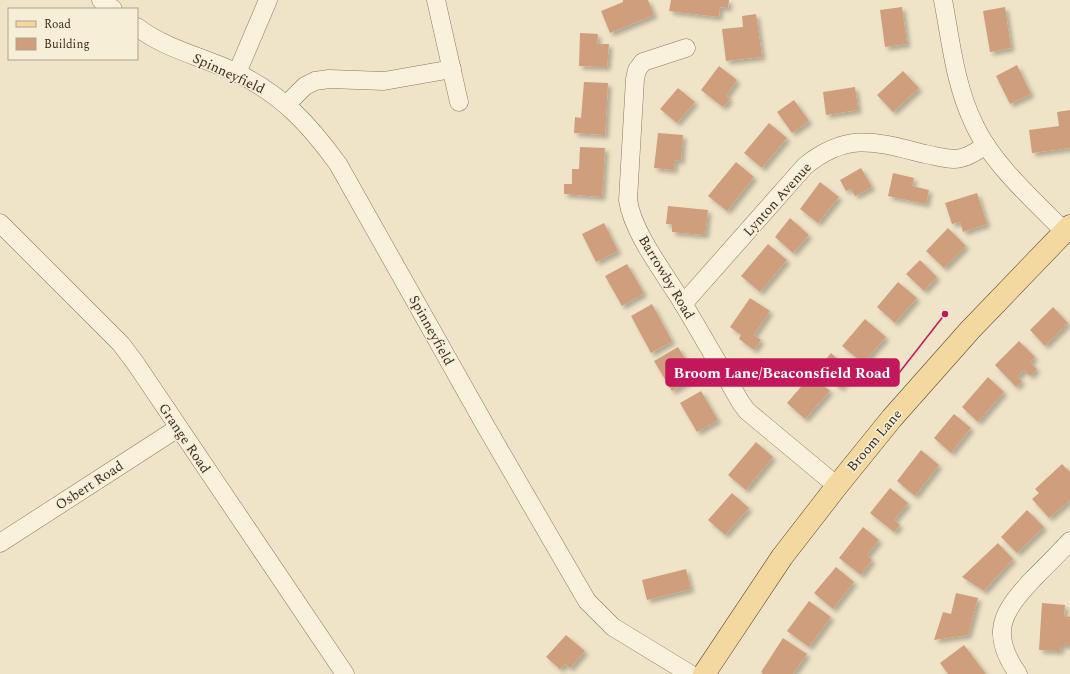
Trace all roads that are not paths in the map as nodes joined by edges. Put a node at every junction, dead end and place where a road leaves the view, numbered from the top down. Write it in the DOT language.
graph roads {
  1 [pos="101,0"];
  2 [pos="268,0"];
  3 [pos="436,0"];
  4 [pos="944,0"];
  5 [pos="112,8"];
  6 [pos="138,28"];
  7 [pos="686,48"];
  8 [pos="452,69"];
  9 [pos="237,73"];
  10 [pos="459,102"];
  11 [pos="287,104"];
  12 [pos="986,145"];
  13 [pos="0,223"];
  14 [pos="1067,228"];
  15 [pos="683,304"];
  16 [pos="178,428"];
  17 [pos="837,486"];
  18 [pos="1070,541"];
  19 [pos="0,543"];
  20 [pos="345,674"];
  21 [pos="690,674"];
  22 [pos="704,674"];
  23 [pos="1018,674"];
  1 -- 5 [label="street"];
  2 -- 9 [label="street"];
  3 -- 8 [label="street"];
  4 -- 12 [label="street"];
  6 -- 9 [label="street, Spinneyfield"];
  7 -- 15 [label="street, Barrowby Road"];
  8 -- 10 [label="street"];
  8 -- 11 [label="street"];
  9 -- 11 [label="street, Spinneyfield"];
  11 -- 21 [label="street, Spinneyfield"];
  12 -- 14 [label="street"];
  12 -- 15 [label="street, Lynton Avenue"];
  13 -- 16 [label="street, Grange Road"];
  14 -- 17 [label="main road, Broom Lane"];
  15 -- 17 [label="street, Barrowby Road"];
  16 -- 19 [label="street, Osbert Road"];
  16 -- 20 [label="street, Grange Road"];
  17 -- 22 [label="main road, Broom Lane"];
  18 -- 23 [label="street"];
}
